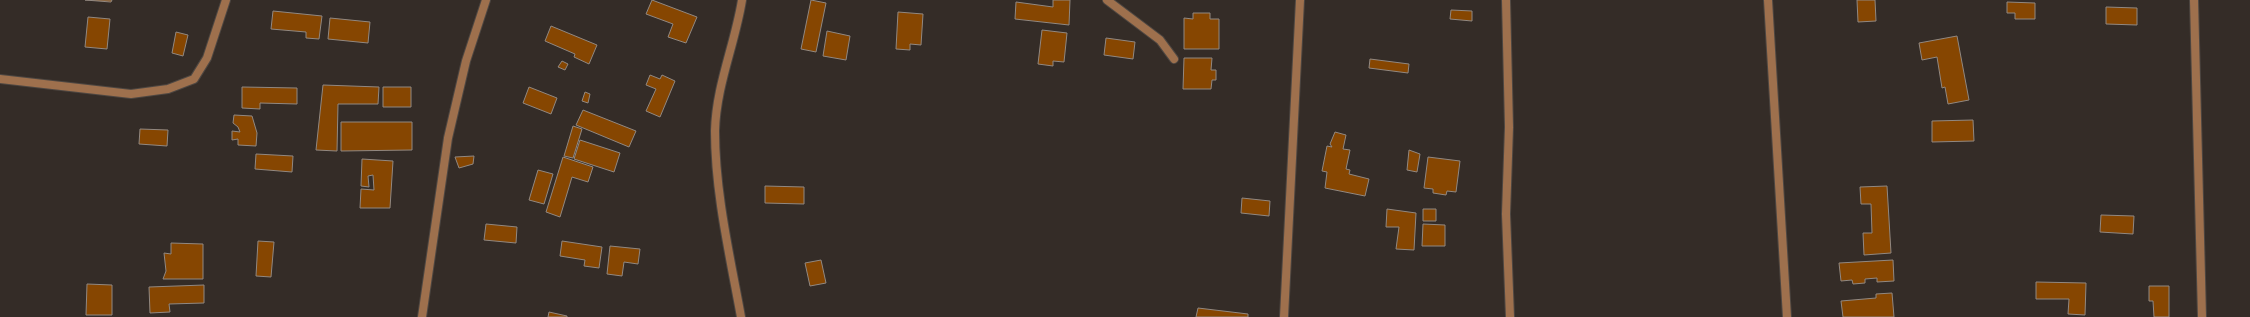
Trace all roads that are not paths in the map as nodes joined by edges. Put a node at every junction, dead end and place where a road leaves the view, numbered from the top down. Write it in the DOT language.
graph roads {
  1 [pos="226,0"];
  2 [pos="486,0"];
  3 [pos="742,0"];
  4 [pos="1107,0"];
  5 [pos="1300,0"];
  6 [pos="1506,0"];
  7 [pos="1768,0"];
  8 [pos="2194,0"];
  9 [pos="1174,59"];
  10 [pos="0,78"];
  11 [pos="422,317"];
  12 [pos="741,317"];
  13 [pos="1284,317"];
  14 [pos="1510,317"];
  15 [pos="1787,317"];
  16 [pos="2202,317"];
  1 -- 10 [label="street"];
  2 -- 11 [label="street"];
  3 -- 12 [label="street"];
  4 -- 9 [label="street"];
  5 -- 13 [label="street"];
  6 -- 14 [label="street"];
  7 -- 15 [label="street"];
  8 -- 16 [label="street"];
}
